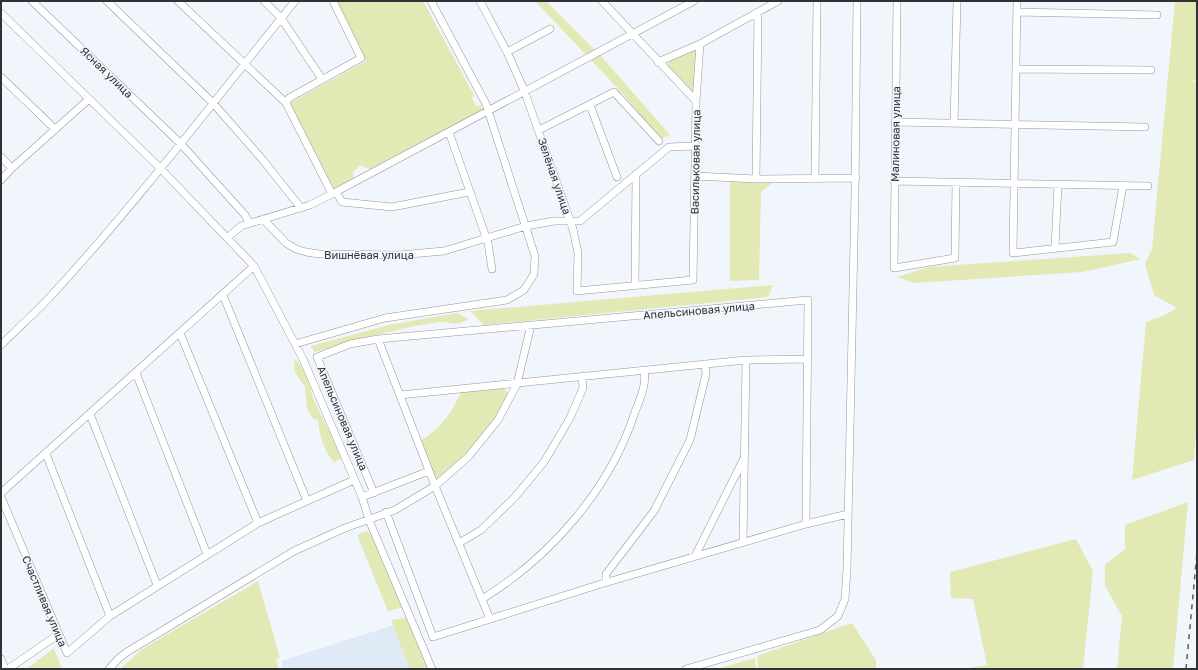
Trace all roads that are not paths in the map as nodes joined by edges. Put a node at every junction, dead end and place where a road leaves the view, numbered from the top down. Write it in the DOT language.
graph roads {
  1 [pos="32,1"];
  2 [pos="107,1"];
  3 [pos="178,1"];
  4 [pos="264,1"];
  5 [pos="295,1"];
  6 [pos="333,1"];
  7 [pos="431,1"];
  8 [pos="480,1"];
  9 [pos="602,1"];
  10 [pos="694,1"];
  11 [pos="778,1"];
  12 [pos="817,1"];
  13 [pos="857,1"];
  14 [pos="897,1"];
  15 [pos="957,1"];
  16 [pos="1017,1"];
  17 [pos="758,12"];
  18 [pos="1017,12"];
  19 [pos="1,14"];
  20 [pos="1157,15"];
  21 [pos="281,18"];
  22 [pos="550,29"];
  23 [pos="633,34"];
  24 [pos="700,44"];
  25 [pos="508,52"];
  26 [pos="658,62"];
  27 [pos="244,64"];
  28 [pos="1016,69"];
  29 [pos="1151,70"];
  30 [pos="1,77"];
  31 [pos="322,79"];
  32 [pos="524,90"];
  33 [pos="89,99"];
  34 [pos="696,101"];
  35 [pos="213,103"];
  36 [pos="286,103"];
  37 [pos="590,105"];
  38 [pos="488,111"];
  39 [pos="895,122"];
  40 [pos="954,123"];
  41 [pos="1014,123"];
  42 [pos="1145,127"];
  43 [pos="55,129"];
  44 [pos="540,130"];
  45 [pos="449,132"];
  46 [pos="659,141"];
  47 [pos="181,144"];
  48 [pos="695,146"];
  49 [pos="1,157"];
  50 [pos="12,168"];
  51 [pos="160,168"];
  52 [pos="636,174"];
  53 [pos="695,176"];
  54 [pos="617,178"];
  55 [pos="856,178"];
  56 [pos="756,179"];
  57 [pos="815,179"];
  58 [pos="1,180"];
  59 [pos="894,181"];
  60 [pos="956,182"];
  61 [pos="1014,183"];
  62 [pos="1058,184"];
  63 [pos="1123,186"];
  64 [pos="1148,186"];
  65 [pos="469,192"];
  66 [pos="334,193"];
  67 [pos="301,208"];
  68 [pos="263,219"];
  69 [pos="570,222"];
  70 [pos="249,223"];
  71 [pos="526,226"];
  72 [pos="227,238"];
  73 [pos="486,238"];
  74 [pos="1055,247"];
  75 [pos="254,266"];
  76 [pos="492,269"];
  77 [pos="635,286"];
  78 [pos="224,295"];
  79 [pos="531,325"];
  80 [pos="180,333"];
  81 [pos="378,339"];
  82 [pos="295,344"];
  83 [pos="1,345"];
  84 [pos="807,359"];
  85 [pos="746,360"];
  86 [pos="705,364"];
  87 [pos="644,371"];
  88 [pos="136,373"];
  89 [pos="582,377"];
  90 [pos="516,384"];
  91 [pos="400,395"];
  92 [pos="90,414"];
  93 [pos="46,454"];
  94 [pos="744,458"];
  95 [pos="429,471"];
  96 [pos="354,480"];
  97 [pos="435,486"];
  98 [pos="1,492"];
  99 [pos="374,493"];
  100 [pos="1,497"];
  101 [pos="362,497"];
  102 [pos="307,501"];
  103 [pos="386,512"];
  104 [pos="848,514"];
  105 [pos="369,520"];
  106 [pos="258,523"];
  107 [pos="806,524"];
  108 [pos="743,542"];
  109 [pos="459,543"];
  110 [pos="206,554"];
  111 [pos="695,556"];
  112 [pos="606,582"];
  113 [pos="157,585"];
  114 [pos="482,599"];
  115 [pos="110,616"];
  116 [pos="490,619"];
  117 [pos="59,634"];
  118 [pos="1,659"];
  119 [pos="7,669"];
  120 [pos="109,669"];
  121 [pos="432,669"];
  122 [pos="686,669"];
  1 -- 47 [label="street, Ясная улица"];
  2 -- 35 [label="street"];
  3 -- 27 [label="street"];
  4 -- 21 [label="street"];
  5 -- 21 [label="street"];
  6 -- 31 [label="street"];
  7 -- 38 [label="street"];
  8 -- 25 [label="street, Зелёная улица"];
  9 -- 23 [label="street"];
  10 -- 23 [label="street"];
  11 -- 17 [label="street"];
  12 -- 57 [label="street"];
  13 -- 55 [label="street"];
  14 -- 39 [label="street, Малиновая улица"];
  15 -- 40 [label="street"];
  16 -- 18 [label="street"];
  17 -- 24 [label="street"];
  17 -- 56 [label="street"];
  18 -- 20 [label="street"];
  18 -- 28 [label="street"];
  19 -- 33 [label="street"];
  21 -- 27 [label="street"];
  21 -- 31 [label="street"];
  22 -- 25 [label="street"];
  23 -- 26 [label="street"];
  23 -- 32 [label="street"];
  24 -- 26 [label="street"];
  24 -- 34 [label="street, Васильковая улица"];
  25 -- 32 [label="street, Зелёная улица"];
  26 -- 34 [label="street"];
  27 -- 35 [label="street"];
  27 -- 36 [label="street"];
  28 -- 29 [label="street"];
  28 -- 41 [label="street"];
  30 -- 43 [label="street"];
  31 -- 36 [label="street"];
  32 -- 38 [label="street"];
  32 -- 44 [label="street, Зелёная улица"];
  33 -- 43 [label="street"];
  33 -- 51 [label="street"];
  34 -- 48 [label="street, Васильковая улица"];
  35 -- 47 [label="street"];
  35 -- 67 [label="street"];
  36 -- 66 [label="street"];
  37 -- 44 [label="street, Зелёная улица"];
  37 -- 46 [label="street, Зелёная улица"];
  37 -- 54 [label="street"];
  38 -- 45 [label="street"];
  38 -- 71 [label="street"];
  39 -- 40 [label="street"];
  39 -- 59 [label="street, Малиновая улица"];
  40 -- 41 [label="street"];
  41 -- 42 [label="street"];
  41 -- 61 [label="street"];
  43 -- 50 [label="street"];
  44 -- 69 [label="street, Зелёная улица"];
  45 -- 65 [label="street"];
  45 -- 66 [label="street"];
  47 -- 51 [label="street"];
  47 -- 70 [label="street"];
  48 -- 52 [label="street"];
  48 -- 53 [label="street, Васильковая улица"];
  49 -- 50 [label="street"];
  50 -- 58 [label="street"];
  51 -- 72 [label="street"];
  51 -- 83 [label="street"];
  52 -- 69 [label="street"];
  52 -- 77 [label="street"];
  53 -- 56 [label="street"];
  53 -- 77 [label="street, Васильковая улица"];
  55 -- 57 [label="street"];
  55 -- 104 [label="street"];
  56 -- 57 [label="street"];
  59 -- 60 [label="street"];
  59 -- 60 [label="street, Малиновая улица"];
  60 -- 61 [label="street"];
  61 -- 62 [label="street"];
  61 -- 74 [label="street"];
  62 -- 63 [label="street"];
  62 -- 74 [label="street"];
  63 -- 64 [label="street"];
  63 -- 74 [label="street"];
  65 -- 66 [label="street"];
  65 -- 73 [label="street"];
  66 -- 67 [label="street"];
  67 -- 68 [label="street"];
  68 -- 70 [label="street"];
  68 -- 73 [label="street, Вишнёвая улица"];
  69 -- 71 [label="street, Вишнёвая улица"];
  69 -- 77 [label="street"];
  70 -- 72 [label="street"];
  71 -- 73 [label="street, Вишнёвая улица"];
  71 -- 82 [label="street"];
  72 -- 75 [label="street"];
  73 -- 76 [label="street"];
  75 -- 78 [label="street"];
  75 -- 82 [label="street"];
  78 -- 80 [label="street"];
  78 -- 102 [label="street"];
  79 -- 81 [label="street, Апельсиновая улица"];
  79 -- 84 [label="street, Апельсиновая улица"];
  79 -- 90 [label="street"];
  80 -- 88 [label="street"];
  80 -- 106 [label="street"];
  81 -- 91 [label="street"];
  81 -- 99 [label="street, Апельсиновая улица"];
  82 -- 96 [label="street"];
  84 -- 85 [label="street"];
  84 -- 107 [label="street, Апельсиновая улица"];
  85 -- 86 [label="street"];
  85 -- 94 [label="street"];
  86 -- 87 [label="street"];
  86 -- 112 [label="street"];
  87 -- 89 [label="street"];
  87 -- 114 [label="street"];
  88 -- 92 [label="street"];
  88 -- 110 [label="street"];
  89 -- 90 [label="street"];
  89 -- 109 [label="street"];
  90 -- 91 [label="street"];
  90 -- 97 [label="street"];
  91 -- 95 [label="street"];
  92 -- 93 [label="street"];
  92 -- 113 [label="street"];
  93 -- 98 [label="street"];
  93 -- 115 [label="street"];
  94 -- 108 [label="street"];
  94 -- 111 [label="street"];
  95 -- 97 [label="street"];
  95 -- 99 [label="street"];
  96 -- 101 [label="street"];
  96 -- 102 [label="street, Счастливая улица"];
  97 -- 103 [label="street"];
  97 -- 109 [label="street"];
  99 -- 101 [label="street"];
  100 -- 117 [label="street, Счастливая улица"];
  101 -- 105 [label="street"];
  102 -- 106 [label="street, Счастливая улица"];
  103 -- 105 [label="street"];
  103 -- 116 [label="street"];
  104 -- 107 [label="street"];
  104 -- 122 [label="street"];
  105 -- 120 [label="street"];
  105 -- 121 [label="street"];
  106 -- 110 [label="street, Счастливая улица"];
  107 -- 108 [label="street"];
  108 -- 111 [label="street"];
  109 -- 114 [label="street"];
  110 -- 113 [label="street, Счастливая улица"];
  111 -- 112 [label="street"];
  112 -- 116 [label="street"];
  113 -- 115 [label="street, Счастливая улица"];
  114 -- 116 [label="street"];
  115 -- 117 [label="street, Счастливая улица"];
  117 -- 119 [label="street"];
  118 -- 119 [label="street"];
}
